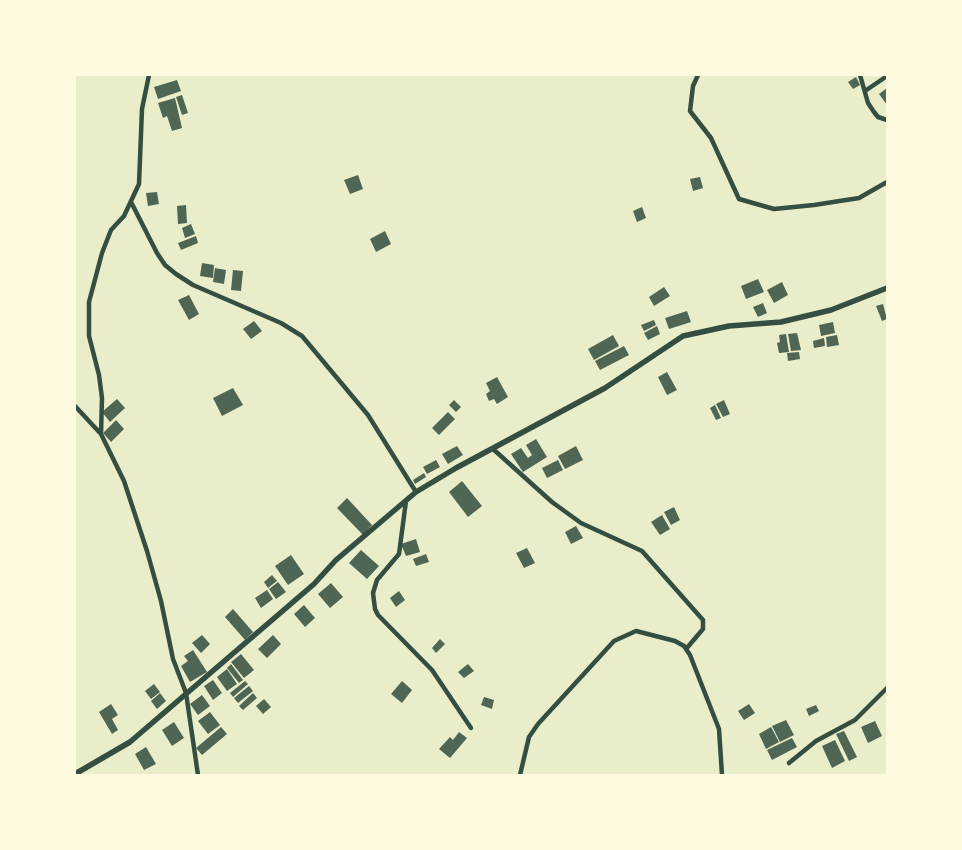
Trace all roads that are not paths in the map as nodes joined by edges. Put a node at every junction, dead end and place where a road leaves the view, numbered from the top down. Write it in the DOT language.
graph roads {
  1 [pos="149,75"];
  2 [pos="698,75"];
  3 [pos="860,75"];
  4 [pos="887,76"];
  5 [pos="865,91"];
  6 [pos="887,120"];
  7 [pos="887,182"];
  8 [pos="131,202"];
  9 [pos="887,288"];
  10 [pos="75,406"];
  11 [pos="101,434"];
  12 [pos="493,449"];
  13 [pos="416,492"];
  14 [pos="406,501"];
  15 [pos="686,649"];
  16 [pos="887,688"];
  17 [pos="186,694"];
  18 [pos="472,728"];
  19 [pos="789,762"];
  20 [pos="78,774"];
  21 [pos="198,775"];
  22 [pos="520,775"];
  23 [pos="722,775"];
  1 -- 8 [label="street"];
  2 -- 7 [label="street"];
  3 -- 5 [label="street"];
  4 -- 5 [label="street"];
  5 -- 6 [label="street"];
  8 -- 11 [label="street"];
  8 -- 13 [label="street"];
  9 -- 12 [label="street"];
  10 -- 11 [label="street"];
  11 -- 17 [label="street"];
  12 -- 13 [label="street"];
  12 -- 15 [label="street"];
  13 -- 14 [label="street"];
  14 -- 17 [label="street"];
  14 -- 18 [label="street"];
  15 -- 22 [label="street"];
  15 -- 23 [label="street"];
  16 -- 19 [label="street"];
  17 -- 20 [label="street"];
  17 -- 21 [label="street"];
}
